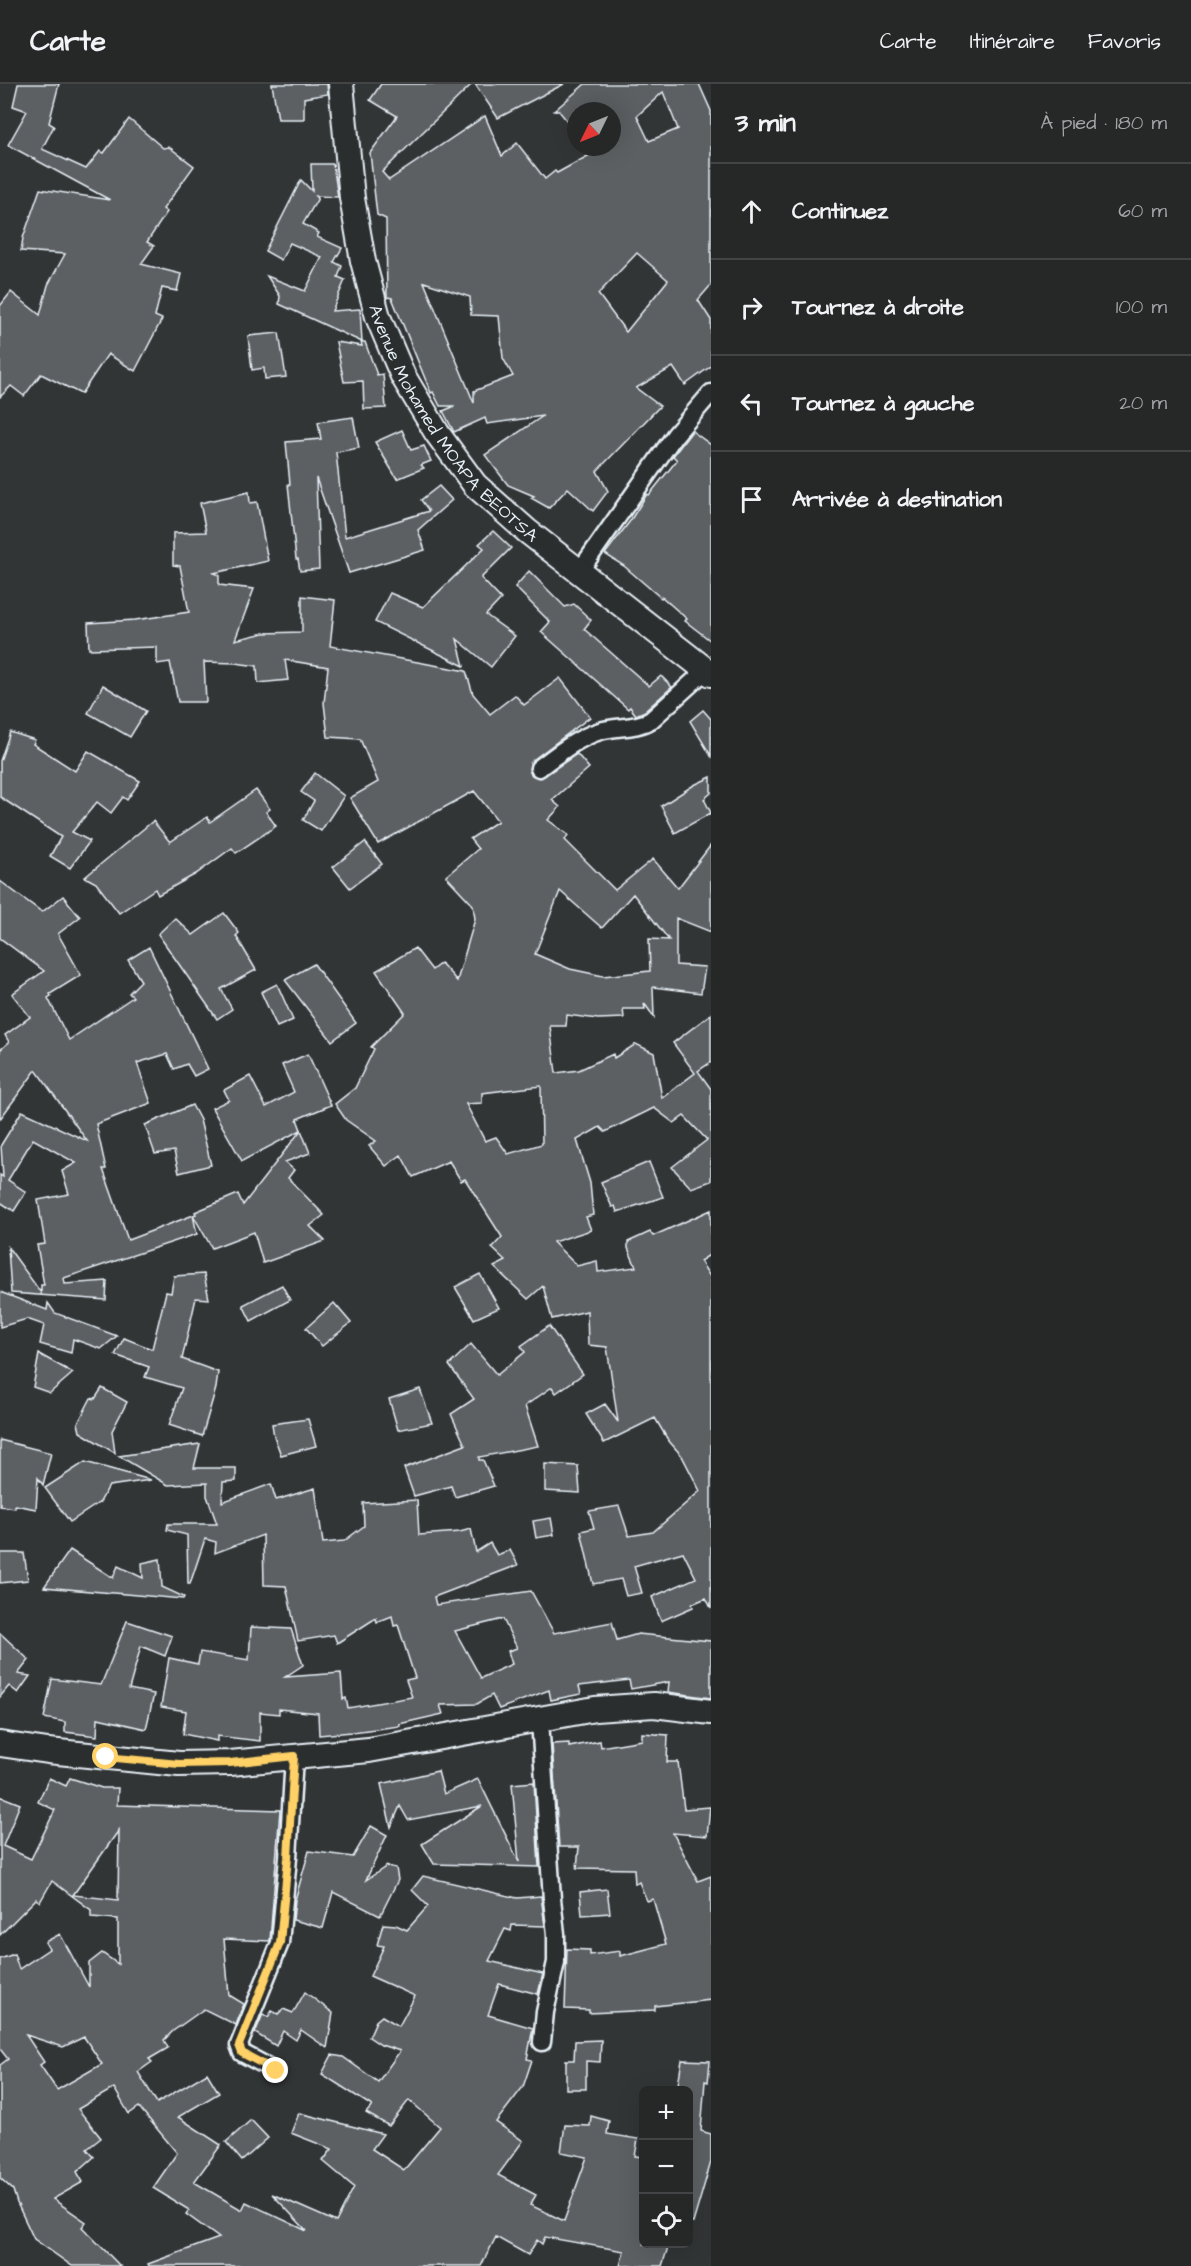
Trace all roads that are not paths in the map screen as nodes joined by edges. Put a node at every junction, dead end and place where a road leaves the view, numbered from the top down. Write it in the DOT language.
graph roads {
  1 [pos="341,84"];
  2 [pos="711,393"];
  3 [pos="579,572"];
  4 [pos="708,672"];
  5 [pos="539,768"];
  6 [pos="711,1713"];
  7 [pos="540,1720"];
  8 [pos="0,1744"];
  9 [pos="294,1756"];
  10 [pos="542,2042"];
  11 [pos="276,2071"];
  1 -- 3 [label="main road, Avenue Mohamed MOAPA BEOTSA"];
  2 -- 3 [label="street"];
  3 -- 4 [label="main road, Avenue Mohamed MOAPA BEOTSA"];
  4 -- 5 [label="street"];
  6 -- 7 [label="main road"];
  7 -- 9 [label="main road"];
  7 -- 10 [label="street"];
  8 -- 9 [label="main road"];
  9 -- 11 [label="street"];
}
